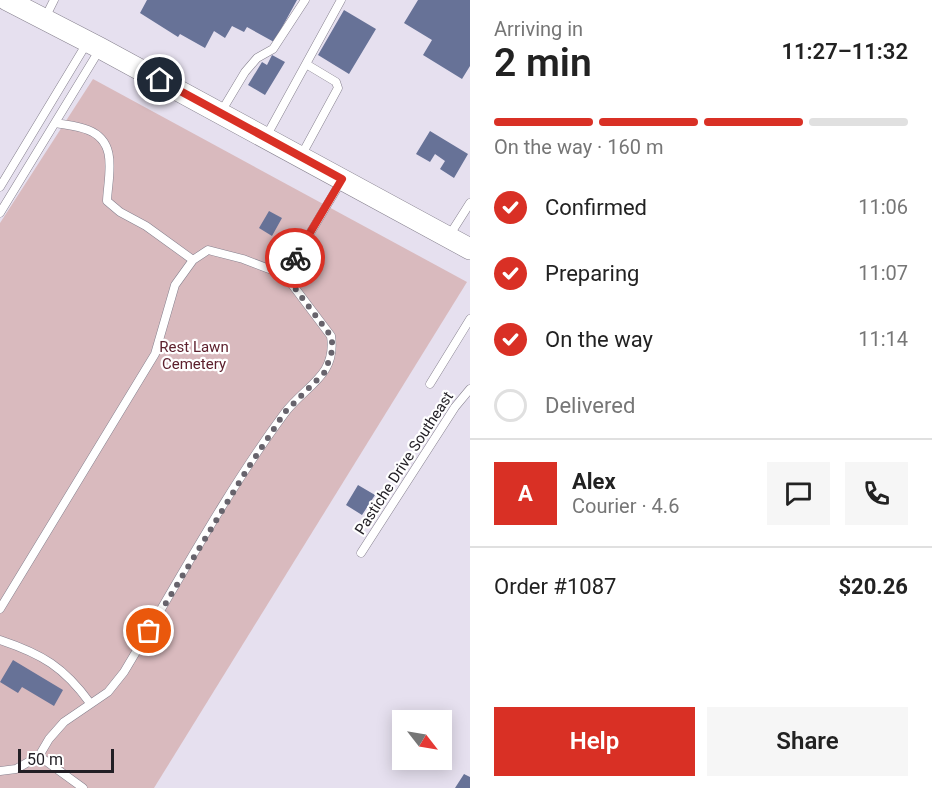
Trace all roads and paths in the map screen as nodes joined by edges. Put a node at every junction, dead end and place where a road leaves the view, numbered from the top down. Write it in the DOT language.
graph roads {
  1 [pos="7,0"];
  2 [pos="54,0"];
  3 [pos="305,0"];
  4 [pos="341,0"];
  5 [pos="44,19"];
  6 [pos="94,45"];
  7 [pos="306,64"];
  8 [pos="220,113"];
  9 [pos="56,123"];
  10 [pos="266,137"];
  11 [pos="301,156"];
  12 [pos="342,179"];
  13 [pos="0,187"];
  14 [pos="470,203"];
  15 [pos="0,213"];
  16 [pos="448,237"];
  17 [pos="470,249"];
  18 [pos="193,260"];
  19 [pos="285,275"];
  20 [pos="470,319"];
  21 [pos="430,384"];
  22 [pos="470,389"];
  23 [pos="361,553"];
  24 [pos="0,609"];
  25 [pos="0,639"];
  26 [pos="90,703"];
  27 [pos="39,756"];
  28 [pos="0,771"];
  29 [pos="83,788"];
  1 -- 5 [label="main road"];
  2 -- 5 [label="lane"];
  3 -- 8 [label="lane"];
  4 -- 7 [label="lane"];
  5 -- 6 [label="main road"];
  6 -- 8 [label="main road"];
  6 -- 9 [label="lane"];
  6 -- 13 [label="lane"];
  7 -- 10 [label="lane"];
  7 -- 11 [label="lane"];
  8 -- 10 [label="main road"];
  9 -- 15 [label="lane"];
  9 -- 18 [label="lane"];
  10 -- 11 [label="main road"];
  11 -- 12 [label="main road"];
  12 -- 16 [label="main road"];
  12 -- 19 [label="lane"];
  14 -- 16 [label="lane"];
  16 -- 17 [label="main road"];
  18 -- 19 [label="lane"];
  18 -- 24 [label="lane"];
  19 -- 26 [label="lane"];
  20 -- 21 [label="lane"];
  22 -- 23 [label="lane, Pastiche Drive Southeast"];
  25 -- 26 [label="lane"];
  26 -- 27 [label="lane"];
  27 -- 28 [label="lane"];
  27 -- 29 [label="lane"];
}
